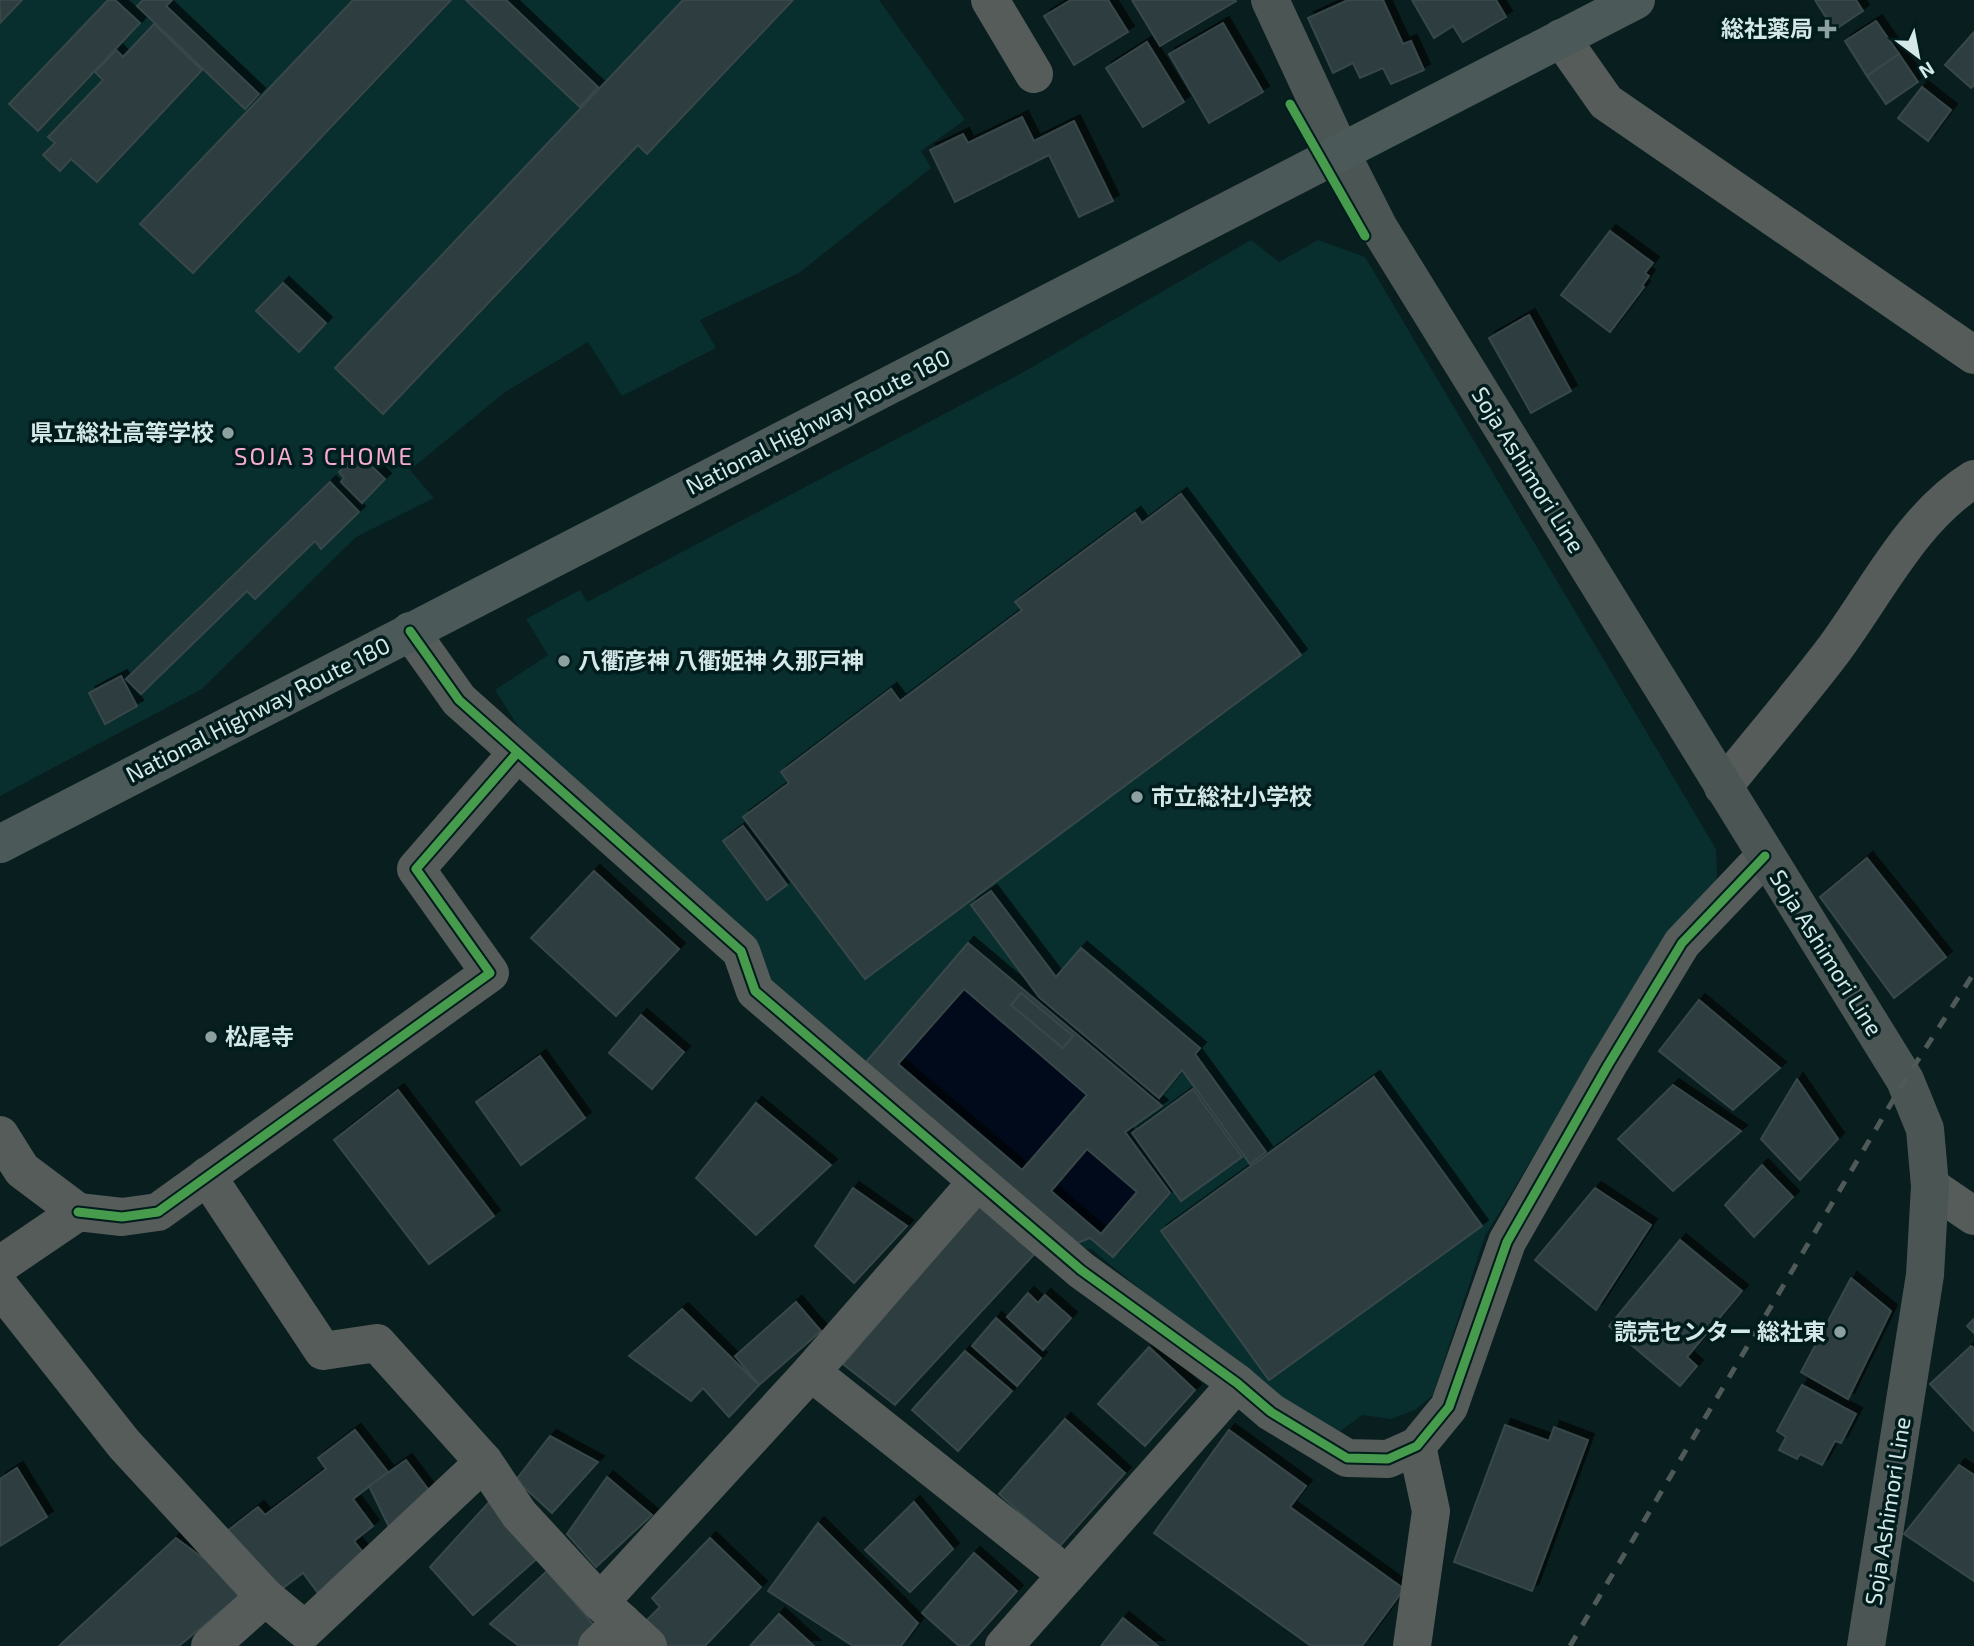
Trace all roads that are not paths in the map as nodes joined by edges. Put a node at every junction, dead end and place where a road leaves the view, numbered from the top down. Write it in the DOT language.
graph roads {
  1 [pos="990,0"];
  2 [pos="1270,0"];
  3 [pos="1636,0"];
  4 [pos="1561,38"];
  5 [pos="1034,75"];
  6 [pos="1341,153"];
  7 [pos="1974,355"];
  8 [pos="1974,479"];
  9 [pos="410,631"];
  10 [pos="517,753"];
  11 [pos="1723,787"];
  12 [pos="0,844"];
  13 [pos="1765,856"];
  14 [pos="0,1135"];
  15 [pos="207,1176"];
  16 [pos="977,1182"];
  17 [pos="1930,1186"];
  18 [pos="78,1212"];
  19 [pos="1974,1216"];
  20 [pos="0,1265"];
  21 [pos="0,1287"];
  22 [pos="811,1372"];
  23 [pos="1237,1384"];
  24 [pos="1416,1446"];
  25 [pos="484,1462"];
  26 [pos="1068,1575"];
  27 [pos="265,1597"];
  28 [pos="617,1629"];
  29 [pos="210,1646"];
  30 [pos="1004,1646"];
  31 [pos="1412,1646"];
  32 [pos="1866,1646"];
  1 -- 5 [label="street"];
  2 -- 6 [label="main road, Soja Ashimori Line"];
  3 -- 4 [label="highway, National Highway Route 180"];
  4 -- 6 [label="highway, National Highway Route 180"];
  4 -- 7 [label="street"];
  6 -- 9 [label="highway, National Highway Route 180"];
  6 -- 11 [label="main road, Soja Ashimori Line"];
  8 -- 11 [label="street"];
  9 -- 10 [label="street"];
  9 -- 12 [label="highway, National Highway Route 180"];
  10 -- 15 [label="street"];
  10 -- 16 [label="street"];
  11 -- 13 [label="main road, Soja Ashimori Line"];
  13 -- 17 [label="main road, Soja Ashimori Line"];
  13 -- 24 [label="street"];
  14 -- 18 [label="street"];
  15 -- 18 [label="street"];
  15 -- 25 [label="street"];
  16 -- 22 [label="street"];
  16 -- 23 [label="street"];
  17 -- 19 [label="street"];
  17 -- 32 [label="main road, Soja Ashimori Line"];
  18 -- 20 [label="street"];
  21 -- 27 [label="street"];
  22 -- 26 [label="street"];
  22 -- 28 [label="street"];
  23 -- 24 [label="street"];
  23 -- 26 [label="street"];
  24 -- 31 [label="street"];
  25 -- 27 [label="street"];
  25 -- 28 [label="street"];
  26 -- 30 [label="street"];
  27 -- 29 [label="street"];
}
